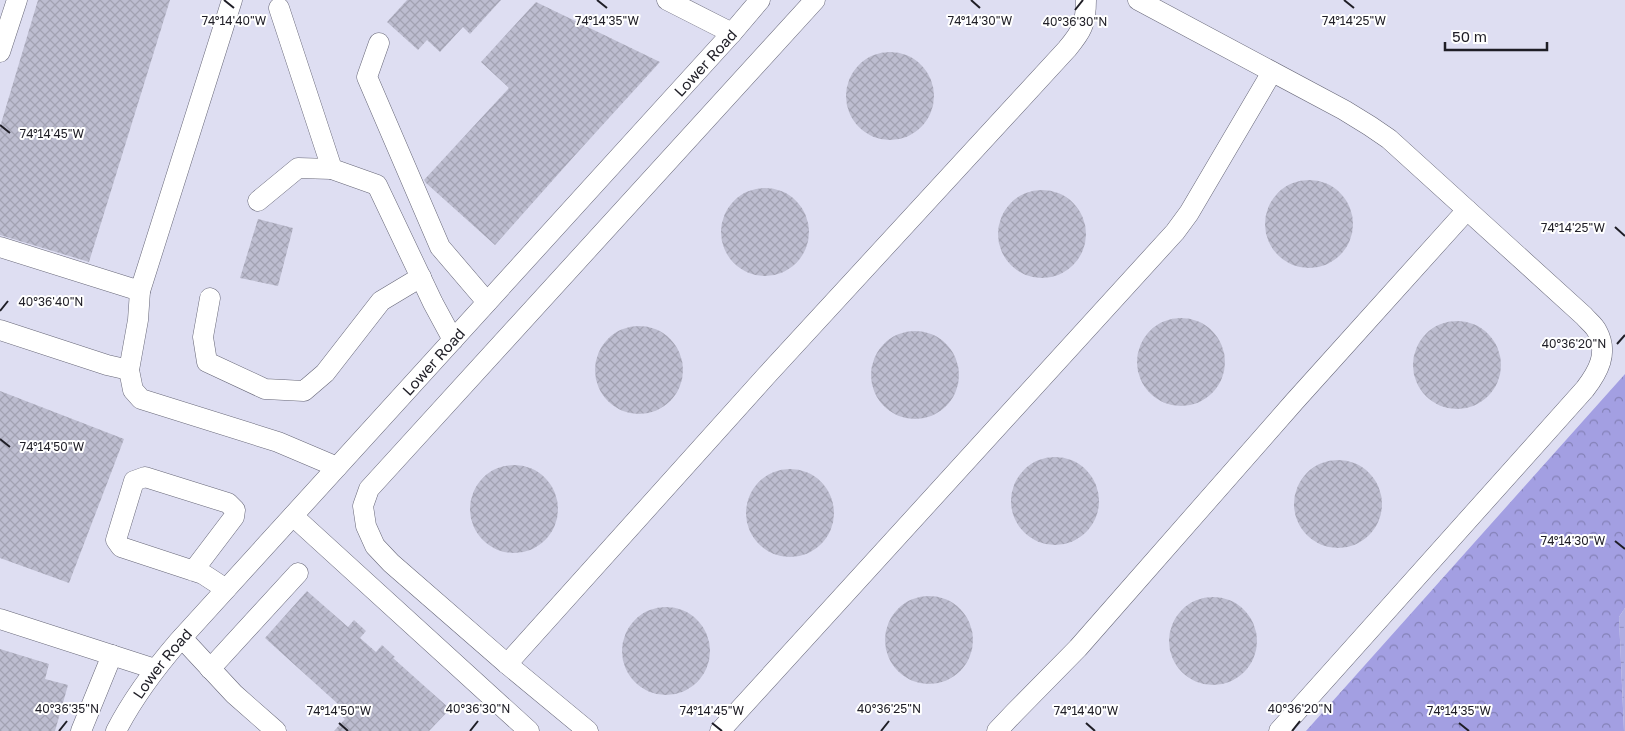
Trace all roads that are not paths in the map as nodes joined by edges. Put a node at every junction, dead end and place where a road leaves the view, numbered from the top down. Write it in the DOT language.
graph roads {
  1 [pos="17,0"];
  2 [pos="232,0"];
  3 [pos="667,0"];
  4 [pos="760,0"];
  5 [pos="815,0"];
  6 [pos="1086,0"];
  7 [pos="1138,0"];
  8 [pos="278,8"];
  9 [pos="732,33"];
  10 [pos="379,43"];
  11 [pos="0,52"];
  12 [pos="1272,72"];
  13 [pos="332,169"];
  14 [pos="258,201"];
  15 [pos="1467,210"];
  16 [pos="0,246"];
  17 [pos="421,278"];
  18 [pos="140,290"];
  19 [pos="210,298"];
  20 [pos="487,302"];
  21 [pos="0,330"];
  22 [pos="453,340"];
  23 [pos="129,370"];
  24 [pos="337,467"];
  25 [pos="293,516"];
  26 [pos="193,571"];
  27 [pos="298,573"];
  28 [pos="226,589"];
  29 [pos="0,619"];
  30 [pos="182,638"];
  31 [pos="112,655"];
  32 [pos="507,664"];
  33 [pos="210,668"];
  34 [pos="155,669"];
  35 [pos="81,731"];
  36 [pos="116,731"];
  37 [pos="276,731"];
  38 [pos="529,731"];
  39 [pos="588,731"];
  40 [pos="720,731"];
  41 [pos="997,731"];
  42 [pos="1279,731"];
  1 -- 11 [label="street"];
  2 -- 18 [label="street"];
  3 -- 9 [label="street"];
  4 -- 9 [label="street, Lower Road"];
  5 -- 32 [label="street"];
  6 -- 32 [label="street"];
  7 -- 12 [label="street"];
  8 -- 13 [label="street"];
  9 -- 20 [label="street, Lower Road"];
  10 -- 20 [label="street"];
  12 -- 15 [label="street"];
  12 -- 40 [label="street"];
  13 -- 14 [label="street"];
  13 -- 17 [label="street"];
  15 -- 41 [label="street"];
  15 -- 42 [label="street"];
  16 -- 18 [label="street"];
  17 -- 19 [label="street"];
  17 -- 22 [label="street"];
  18 -- 23 [label="street"];
  20 -- 22 [label="street, Lower Road"];
  21 -- 23 [label="street"];
  22 -- 24 [label="street, Lower Road"];
  23 -- 24 [label="street"];
  24 -- 25 [label="street, Lower Road"];
  25 -- 28 [label="street, Lower Road"];
  25 -- 38 [label="street"];
  26 -- 26 [label="street"];
  26 -- 28 [label="street"];
  27 -- 33 [label="street"];
  28 -- 30 [label="street, Lower Road"];
  29 -- 31 [label="street"];
  30 -- 33 [label="street"];
  30 -- 34 [label="street, Lower Road"];
  31 -- 34 [label="street"];
  31 -- 35 [label="street"];
  32 -- 39 [label="street"];
  33 -- 37 [label="street"];
  34 -- 36 [label="street, Lower Road"];
}
